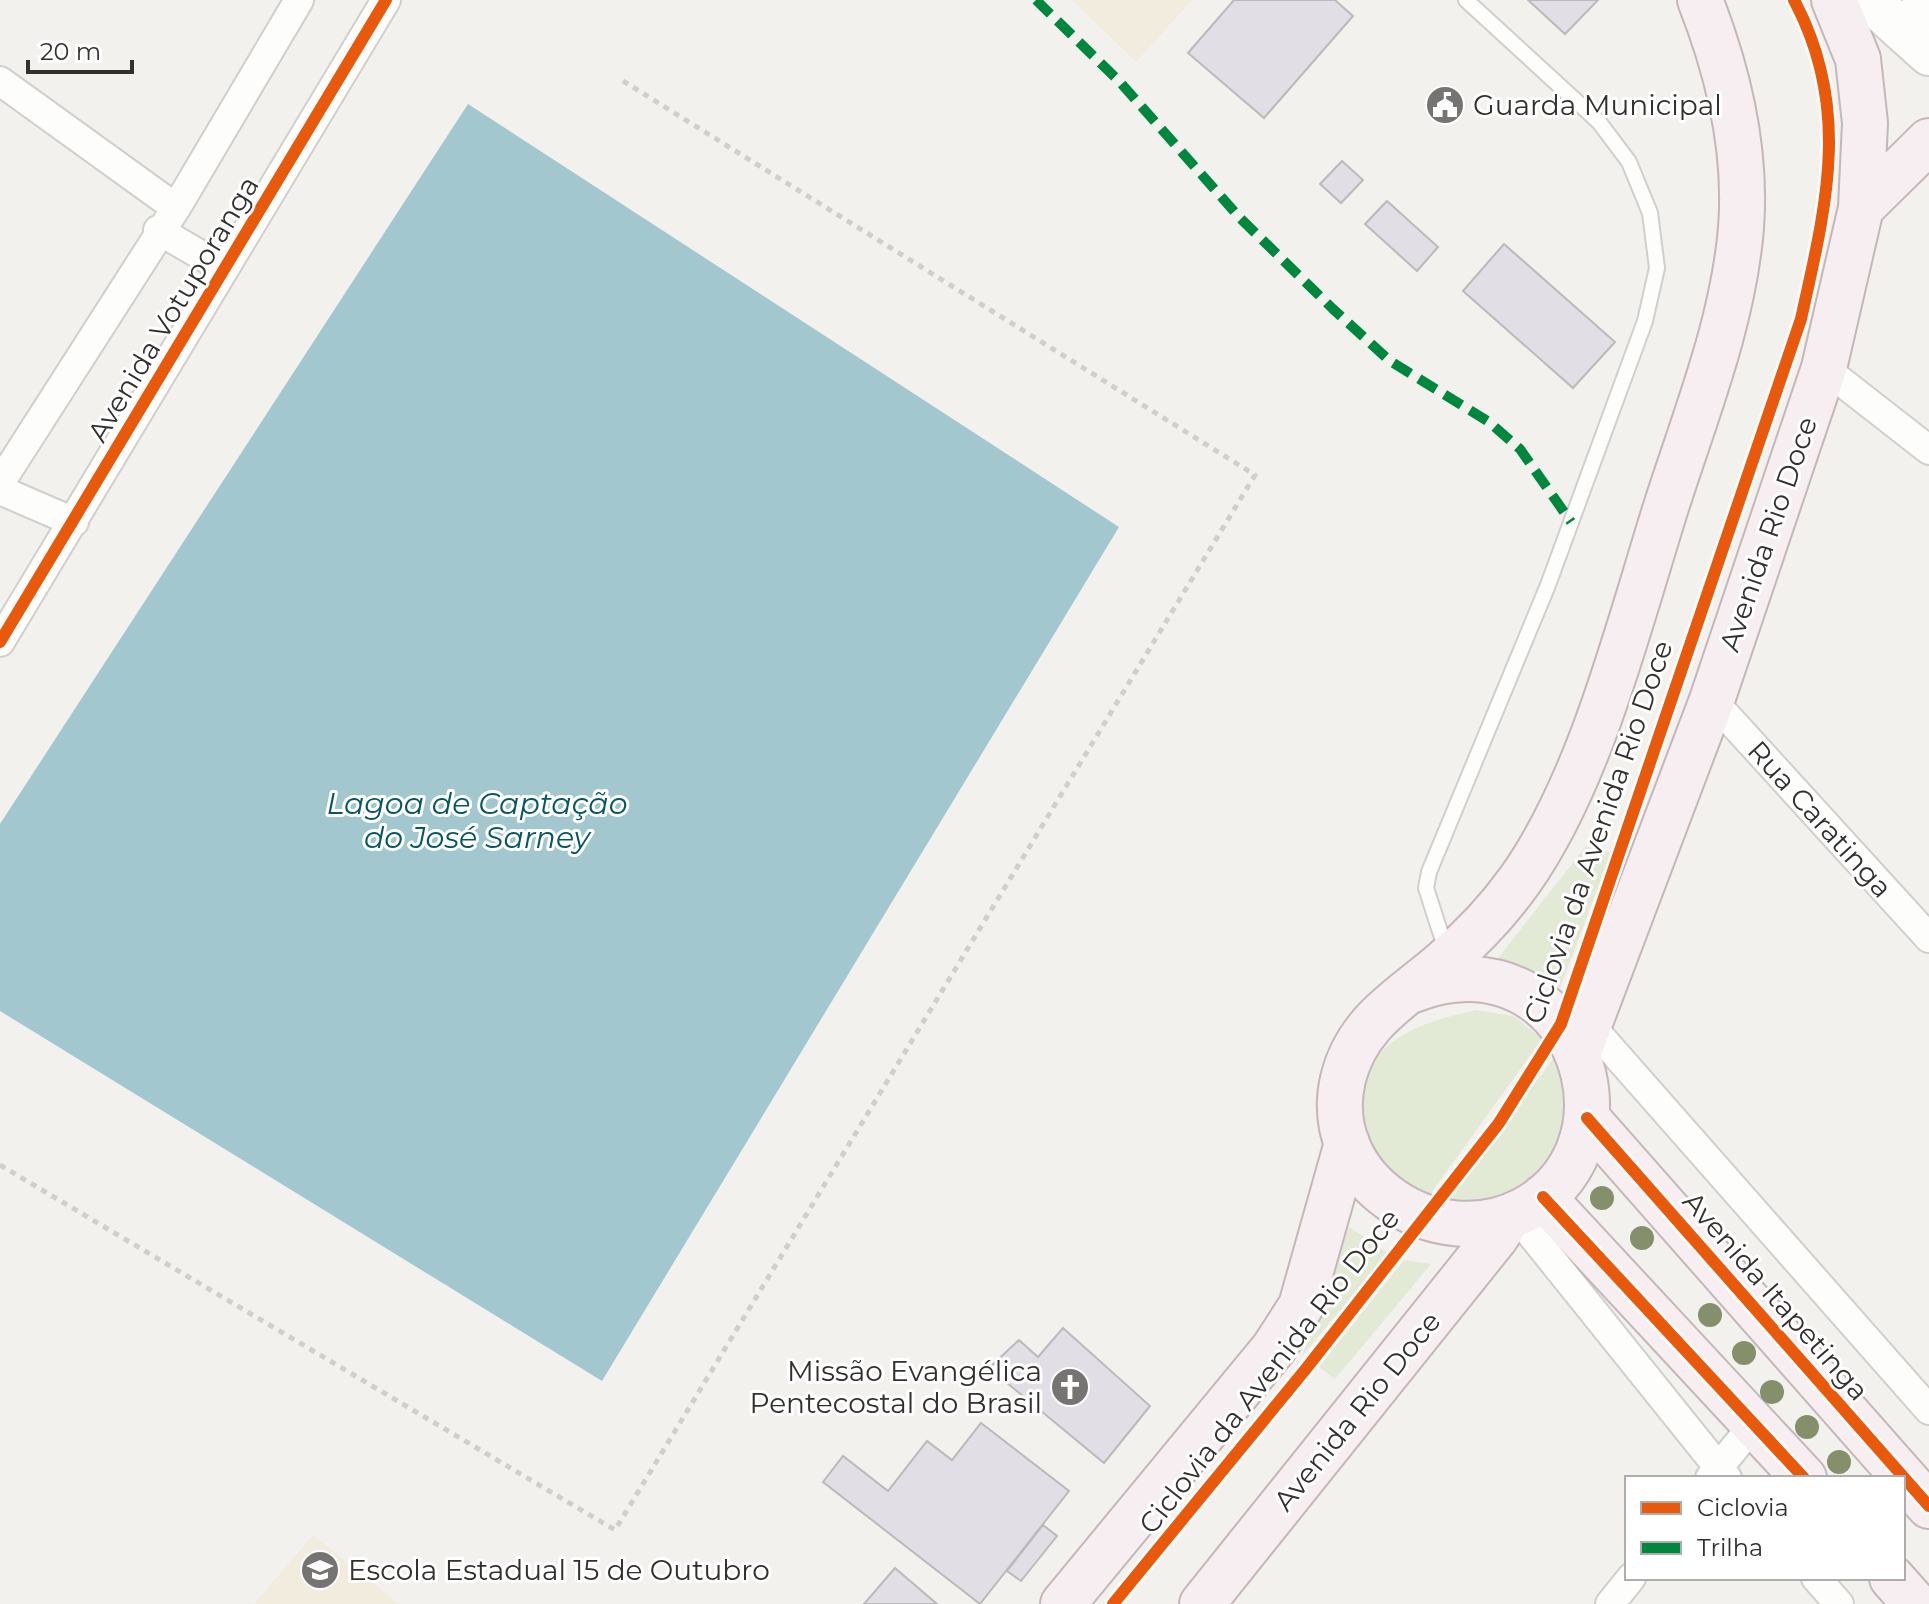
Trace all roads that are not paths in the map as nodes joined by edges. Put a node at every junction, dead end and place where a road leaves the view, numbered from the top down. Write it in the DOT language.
graph roads {
  1 [pos="299,0"];
  2 [pos="386,0"];
  3 [pos="1466,0"];
  4 [pos="1700,0"];
  5 [pos="1834,0"];
  6 [pos="1869,0"];
  7 [pos="1919,28"];
  8 [pos="0,81"];
  9 [pos="1929,141"];
  10 [pos="1861,208"];
  11 [pos="167,219"];
  12 [pos="223,268"];
  13 [pos="1824,368"];
  14 [pos="1929,450"];
  15 [pos="0,483"];
  16 [pos="0,490"];
  17 [pos="74,522"];
  18 [pos="0,642"];
  19 [pos="1712,700"];
  20 [pos="1929,938"];
  21 [pos="1449,959"];
  22 [pos="1408,992"];
  23 [pos="1584,1039"];
  24 [pos="1587,1118"];
  25 [pos="1347,1143"];
  26 [pos="1522,1209"];
  27 [pos="1929,1410"];
  28 [pos="1755,1423"];
  29 [pos="1719,1475"];
  30 [pos="1802,1476"];
  31 [pos="1903,1476"];
  32 [pos="1905,1479"];
  33 [pos="1929,1506"];
  34 [pos="1629,1580"];
  35 [pos="1818,1580"];
  36 [pos="1894,1580"];
  37 [pos="1063,1604"];
  38 [pos="1202,1604"];
  39 [pos="1610,1604"];
  40 [pos="1839,1604"];
  41 [pos="1915,1604"];
  1 -- 11 [label="street, Avenida Votuporanga"];
  2 -- 12 [label="street, Avenida Votuporanga"];
  3 -- 21 [label="lane"];
  4 -- 21 [label="main road, Avenida Rio Doce"];
  5 -- 10 [label="main road, Avenida Rio Doce"];
  6 -- 7 [label="main road"];
  8 -- 11 [label="street"];
  9 -- 10 [label="main road"];
  10 -- 13 [label="main road, Avenida Rio Doce"];
  11 -- 12 [label="street"];
  11 -- 15 [label="street, Avenida Votuporanga"];
  12 -- 17 [label="street, Avenida Votuporanga"];
  13 -- 14 [label="street"];
  13 -- 19 [label="main road, Avenida Rio Doce"];
  16 -- 17 [label="street"];
  17 -- 18 [label="street, Avenida Votuporanga"];
  19 -- 20 [label="street, Rua Caratinga"];
  19 -- 23 [label="main road, Avenida Rio Doce"];
  21 -- 22 [label="main road, Avenida Rio Doce"];
  22 -- 23 [label="main road, Avenida Rio Doce"];
  22 -- 25 [label="main road, Avenida Rio Doce"];
  23 -- 24 [label="main road, Avenida Rio Doce"];
  23 -- 27 [label="street, Avenida Itapetinga"];
  24 -- 26 [label="main road, Avenida Rio Doce"];
  24 -- 31 [label="main road, Avenida Itapetinga"];
  25 -- 26 [label="main road, Avenida Rio Doce"];
  25 -- 37 [label="main road, Avenida Rio Doce"];
  26 -- 28 [label="main road"];
  26 -- 29 [label="street"];
  26 -- 38 [label="main road, Avenida Rio Doce"];
  28 -- 29 [label="street"];
  28 -- 30 [label="main road"];
  32 -- 33 [label="main road, Avenida Itapetinga"];
  34 -- 39 [label="street"];
  35 -- 40 [label="street"];
  36 -- 41 [label="main road"];
}
